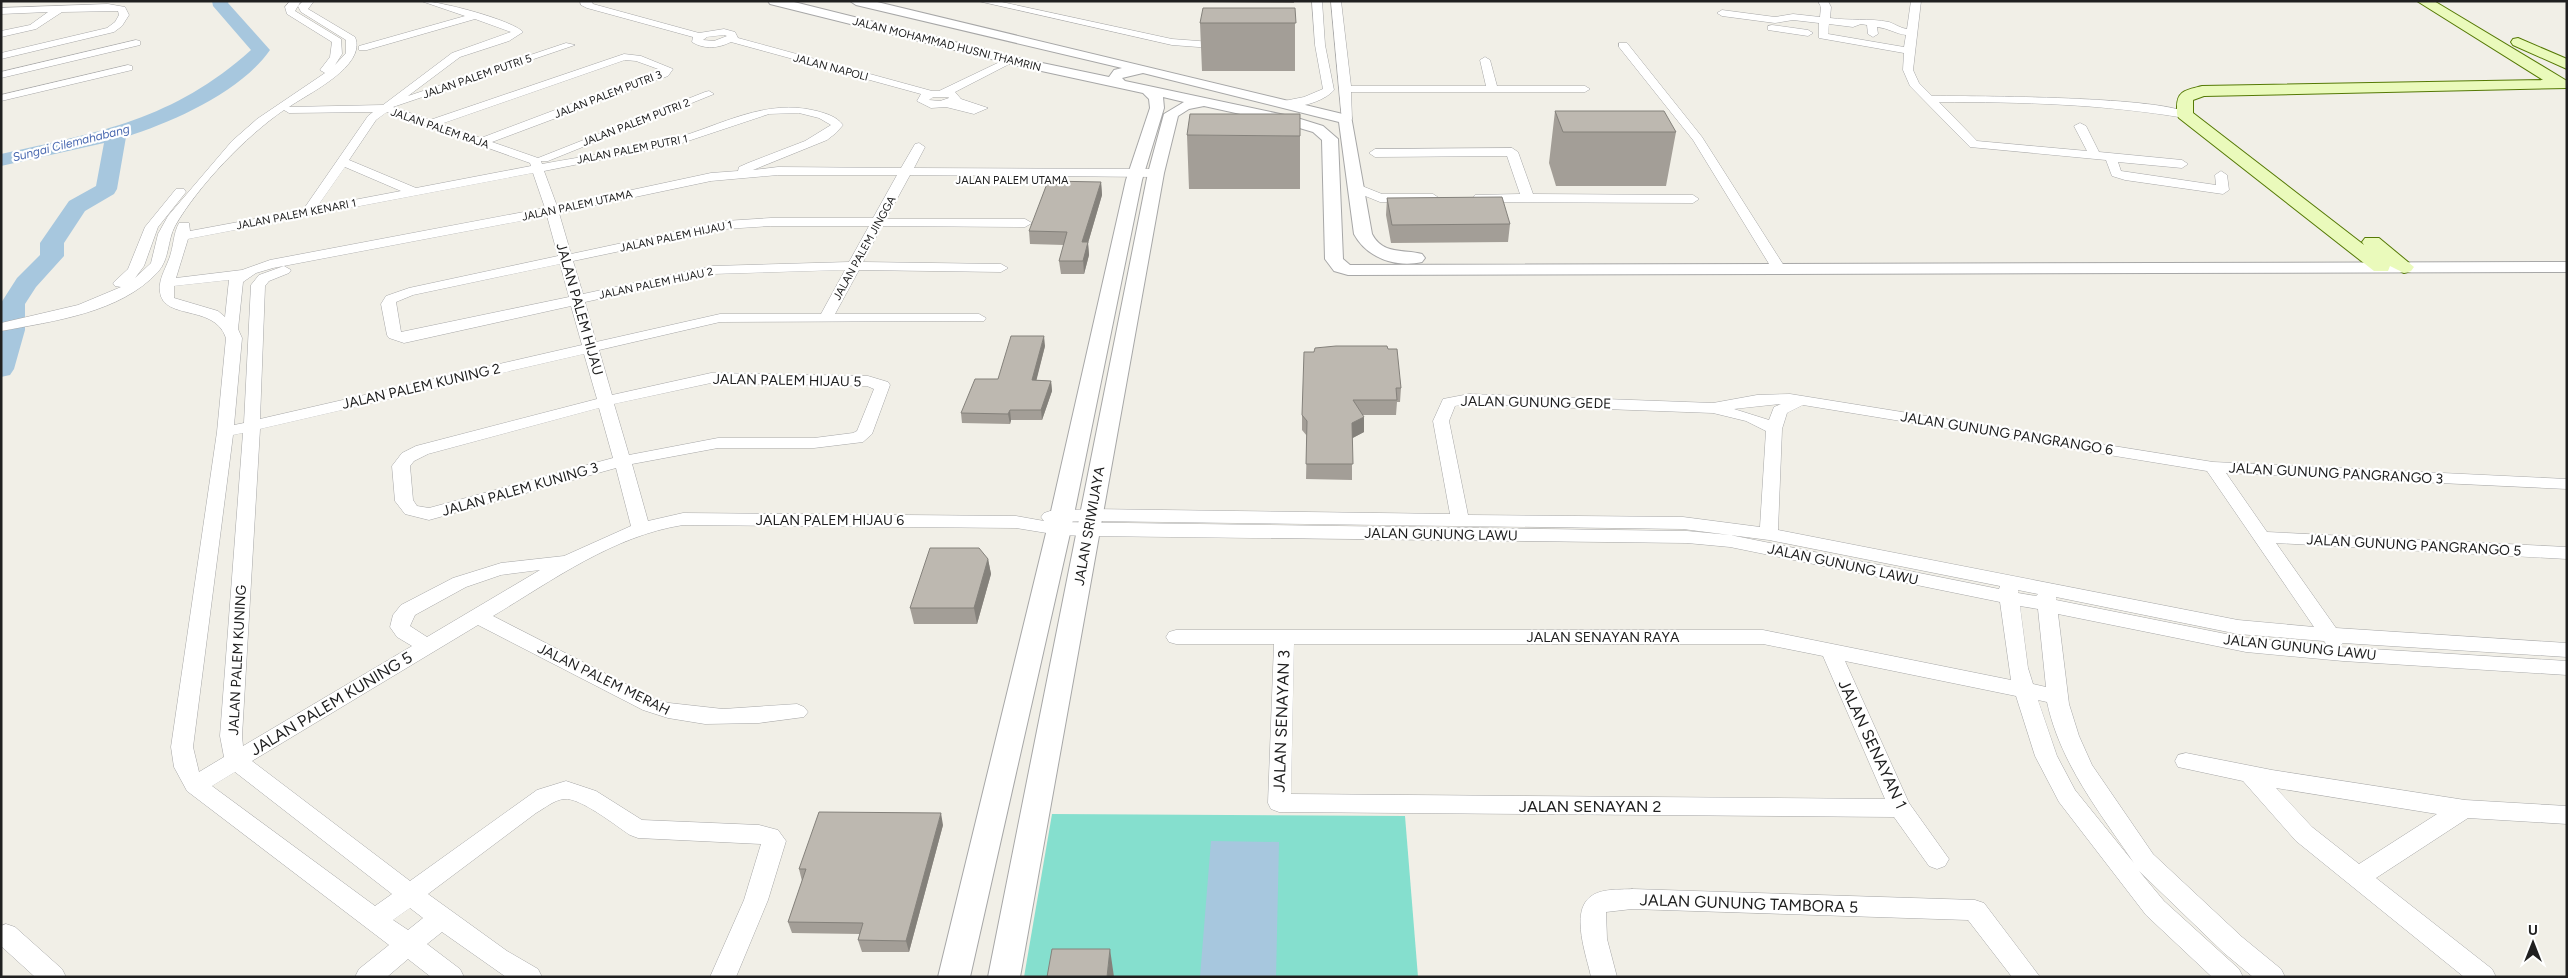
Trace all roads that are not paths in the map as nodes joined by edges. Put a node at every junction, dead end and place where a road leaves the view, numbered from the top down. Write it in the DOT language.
graph roads {
  1 [pos="296,1"];
  2 [pos="309,1"];
  3 [pos="318,1"];
  4 [pos="426,1"];
  5 [pos="586,1"];
  6 [pos="594,1"];
  7 [pos="774,1"];
  8 [pos="831,1"];
  9 [pos="983,1"];
  10 [pos="1317,1"];
  11 [pos="1336,1"];
  12 [pos="1823,1"];
  13 [pos="1916,1"];
  14 [pos="1923,1"];
  15 [pos="1928,1"];
  16 [pos="2424,1"];
  17 [pos="2450,1"];
  18 [pos="859,2"];
  19 [pos="795,7"];
  20 [pos="59,9"];
  21 [pos="1,11"];
  22 [pos="476,16"];
  23 [pos="829,16"];
  24 [pos="1824,20"];
  25 [pos="1912,33"];
  26 [pos="1,34"];
  27 [pos="1813,34"];
  28 [pos="703,35"];
  29 [pos="2514,40"];
  30 [pos="136,43"];
  31 [pos="570,45"];
  32 [pos="1623,45"];
  33 [pos="1232,46"];
  34 [pos="363,48"];
  35 [pos="1846,50"];
  36 [pos="1908,51"];
  37 [pos="1,56"];
  38 [pos="1486,60"];
  39 [pos="1018,62"];
  40 [pos="1108,62"];
  41 [pos="2567,65"];
  42 [pos="440,66"];
  43 [pos="128,68"];
  44 [pos="1143,69"];
  45 [pos="1,76"];
  46 [pos="478,76"];
  47 [pos="1085,77"];
  48 [pos="1120,84"];
  49 [pos="2566,86"];
  50 [pos="1346,89"];
  51 [pos="1147,90"];
  52 [pos="1493,90"];
  53 [pos="1586,90"];
  54 [pos="4,94"];
  55 [pos="709,94"];
  56 [pos="1930,99"];
  57 [pos="1206,102"];
  58 [pos="1283,104"];
  59 [pos="385,108"];
  60 [pos="2185,109"];
  61 [pos="289,110"];
  62 [pos="401,115"];
  63 [pos="372,118"];
  64 [pos="1346,118"];
  65 [pos="430,124"];
  66 [pos="628,126"];
  67 [pos="2080,126"];
  68 [pos="480,142"];
  69 [pos="675,142"];
  70 [pos="919,147"];
  71 [pos="1375,153"];
  72 [pos="784,154"];
  73 [pos="2094,156"];
  74 [pos="2111,157"];
  75 [pos="2136,160"];
  76 [pos="342,161"];
  77 [pos="536,164"];
  78 [pos="2182,164"];
  79 [pos="778,171"];
  80 [pos="739,173"];
  81 [pos="904,175"];
  82 [pos="2221,175"];
  83 [pos="1138,177"];
  84 [pos="2142,178"];
  85 [pos="1357,188"];
  86 [pos="412,191"];
  87 [pos="1449,198"];
  88 [pos="1469,198"];
  89 [pos="1528,199"];
  90 [pos="1693,199"];
  91 [pos="308,212"];
  92 [pos="553,214"];
  93 [pos="877,223"];
  94 [pos="1025,223"];
  95 [pos="180,236"];
  96 [pos="2363,253"];
  97 [pos="2567,253"];
  98 [pos="1381,254"];
  99 [pos="566,260"];
  100 [pos="2384,260"];
  101 [pos="1776,263"];
  102 [pos="854,266"];
  103 [pos="2404,267"];
  104 [pos="2567,267"];
  105 [pos="1001,268"];
  106 [pos="1358,271"];
  107 [pos="250,276"];
  108 [pos="167,283"];
  109 [pos="578,301"];
  110 [pos="43,315"];
  111 [pos="826,317"];
  112 [pos="979,318"];
  113 [pos="1,320"];
  114 [pos="1,327"];
  115 [pos="231,329"];
  116 [pos="590,347"];
  117 [pos="1801,400"];
  118 [pos="606,401"];
  119 [pos="1713,408"];
  120 [pos="252,424"];
  121 [pos="1774,429"];
  122 [pos="225,432"];
  123 [pos="622,461"];
  124 [pos="2213,467"];
  125 [pos="2567,484"];
  126 [pos="1460,519"];
  127 [pos="1060,522"];
  128 [pos="1101,523"];
  129 [pos="641,528"];
  130 [pos="1769,534"];
  131 [pos="2262,537"];
  132 [pos="2567,553"];
  133 [pos="568,562"];
  134 [pos="2008,589"];
  135 [pos="2046,597"];
  136 [pos="477,616"];
  137 [pos="2331,636"];
  138 [pos="1176,637"];
  139 [pos="1284,638"];
  140 [pos="428,646"];
  141 [pos="2567,650"];
  142 [pos="1831,652"];
  143 [pos="2343,654"];
  144 [pos="2567,668"];
  145 [pos="2025,692"];
  146 [pos="2058,697"];
  147 [pos="797,712"];
  148 [pos="235,760"];
  149 [pos="2186,761"];
  150 [pos="2250,774"];
  151 [pos="195,785"];
  152 [pos="1279,803"];
  153 [pos="1900,808"];
  154 [pos="2465,809"];
  155 [pos="2567,815"];
  156 [pos="2116,820"];
  157 [pos="2086,821"];
  158 [pos="1937,859"];
  159 [pos="2356,878"];
  160 [pos="409,893"];
  161 [pos="441,918"];
  162 [pos="376,919"];
  163 [pos="6,935"];
  164 [pos="409,944"];
  165 [pos="53,977"];
  166 [pos="368,977"];
  167 [pos="451,977"];
  168 [pos="529,977"];
  169 [pos="723,977"];
  170 [pos="954,977"];
  171 [pos="1004,977"];
  172 [pos="1604,977"];
  173 [pos="2027,977"];
  174 [pos="2230,977"];
  175 [pos="2272,977"];
  176 [pos="2483,977"];
  1 -- 110 [label="street"];
  2 -- 110 [label="street"];
  3 -- 34 [label="street"];
  4 -- 22 [label="street"];
  5 -- 28 [label="street, JALAN NAPOLI"];
  6 -- 28 [label="street, JALAN NAPOLI"];
  7 -- 19 [label="street, JALAN MOHAMMAD HUSNI THAMRIN"];
  8 -- 19 [label="street"];
  9 -- 33 [label="street"];
  10 -- 58 [label="street"];
  11 -- 50 [label="street"];
  12 -- 24 [label="street"];
  13 -- 25 [label="street"];
  14 -- 15 [label="street"];
  16 -- 49 [label="main road"];
  17 -- 29 [label="main road"];
  18 -- 23 [label="street"];
  18 -- 40 [label="street, JALAN MOHAMMAD HUSNI THAMRIN"];
  19 -- 23 [label="street, JALAN MOHAMMAD HUSNI THAMRIN"];
  20 -- 21 [label="street"];
  20 -- 26 [label="street"];
  20 -- 37 [label="street"];
  22 -- 34 [label="street"];
  22 -- 42 [label="street"];
  23 -- 39 [label="street, JALAN MOHAMMAD HUSNI THAMRIN"];
  24 -- 25 [label="street"];
  24 -- 27 [label="street"];
  24 -- 27 [label="street"];
  25 -- 36 [label="street"];
  27 -- 35 [label="street"];
  27 -- 36 [label="street"];
  28 -- 39 [label="street, JALAN NAPOLI"];
  29 -- 41 [label="main road"];
  29 -- 49 [label="main road"];
  30 -- 45 [label="street"];
  31 -- 46 [label="street, JALAN PALEM PUTRI 5"];
  32 -- 101 [label="street"];
  34 -- 61 [label="street"];
  36 -- 56 [label="street"];
  38 -- 52 [label="street"];
  39 -- 47 [label="street, JALAN MOHAMMAD HUSNI THAMRIN"];
  40 -- 44 [label="street, JALAN MOHAMMAD HUSNI THAMRIN"];
  40 -- 47 [label="street"];
  42 -- 46 [label="street"];
  42 -- 59 [label="street"];
  43 -- 54 [label="street"];
  44 -- 48 [label="street"];
  44 -- 58 [label="street, JALAN MOHAMMAD HUSNI THAMRIN"];
  46 -- 59 [label="street, JALAN PALEM PUTRI 5"];
  47 -- 48 [label="street, JALAN MOHAMMAD HUSNI THAMRIN"];
  48 -- 51 [label="street, JALAN MOHAMMAD HUSNI THAMRIN"];
  49 -- 60 [label="main road"];
  50 -- 52 [label="street"];
  50 -- 64 [label="street"];
  51 -- 57 [label="street, JALAN MOHAMMAD HUSNI THAMRIN"];
  51 -- 83 [label="street, JALAN SRIWIJAYA"];
  52 -- 53 [label="street"];
  55 -- 66 [label="street, JALAN PALEM PUTRI 2"];
  56 -- 60 [label="street"];
  56 -- 73 [label="street"];
  57 -- 83 [label="street, JALAN SRIWIJAYA"];
  57 -- 106 [label="street, JALAN MOHAMMAD HUSNI THAMRIN"];
  58 -- 64 [label="street, JALAN MOHAMMAD HUSNI THAMRIN"];
  59 -- 61 [label="street, JALAN PALEM RAJA"];
  59 -- 62 [label="street, JALAN PALEM RAJA"];
  59 -- 63 [label="street"];
  60 -- 96 [label="main road"];
  60 -- 100 [label="main road"];
  61 -- 95 [label="street"];
  62 -- 63 [label="street"];
  62 -- 65 [label="street, JALAN PALEM RAJA"];
  63 -- 76 [label="street"];
  64 -- 85 [label="street"];
  65 -- 68 [label="street, JALAN PALEM RAJA"];
  65 -- 68 [label="street, JALAN PALEM PUTRI 3"];
  66 -- 69 [label="street"];
  66 -- 77 [label="street, JALAN PALEM PUTRI 2"];
  67 -- 73 [label="street"];
  68 -- 77 [label="street, JALAN PALEM RAJA"];
  69 -- 72 [label="street, JALAN PALEM PUTRI 1"];
  69 -- 77 [label="street, JALAN PALEM PUTRI 1"];
  70 -- 81 [label="street"];
  71 -- 89 [label="street"];
  72 -- 79 [label="street"];
  72 -- 80 [label="street, JALAN PALEM PUTRI 1"];
  73 -- 74 [label="street"];
  74 -- 75 [label="street"];
  74 -- 84 [label="street"];
  75 -- 78 [label="street"];
  75 -- 84 [label="street"];
  76 -- 86 [label="street"];
  76 -- 91 [label="street"];
  77 -- 86 [label="street, JALAN PALEM KENARI 1"];
  77 -- 92 [label="street"];
  79 -- 80 [label="street, JALAN PALEM UTAMA"];
  79 -- 81 [label="street, JALAN PALEM UTAMA"];
  80 -- 92 [label="street, JALAN PALEM UTAMA"];
  81 -- 83 [label="street, JALAN PALEM UTAMA"];
  81 -- 92 [label="street, JALAN PALEM UTAMA"];
  81 -- 93 [label="street, JALAN PALEM JINGGA"];
  82 -- 84 [label="street"];
  83 -- 127 [label="street, JALAN SRIWIJAYA"];
  83 -- 128 [label="street, JALAN SRIWIJAYA"];
  85 -- 87 [label="street"];
  85 -- 98 [label="street"];
  86 -- 91 [label="street, JALAN PALEM KENARI 1"];
  88 -- 89 [label="street"];
  89 -- 90 [label="street"];
  91 -- 95 [label="street, JALAN PALEM KENARI 1"];
  92 -- 99 [label="street, JALAN PALEM HIJAU"];
  92 -- 107 [label="street, JALAN PALEM UTAMA"];
  93 -- 94 [label="street, JALAN PALEM HIJAU 1"];
  93 -- 99 [label="street, JALAN PALEM HIJAU 1"];
  93 -- 102 [label="street, JALAN PALEM JINGGA"];
  95 -- 108 [label="street"];
  96 -- 100 [label="main road"];
  96 -- 101 [label="street"];
  97 -- 100 [label="street"];
  98 -- 101 [label="street"];
  98 -- 106 [label="street"];
  99 -- 109 [label="street, JALAN PALEM HIJAU"];
  99 -- 109 [label="street, JALAN PALEM HIJAU 1"];
  100 -- 101 [label="street"];
  100 -- 103 [label="main road"];
  101 -- 106 [label="street"];
  102 -- 105 [label="street, JALAN PALEM HIJAU 2"];
  102 -- 109 [label="street, JALAN PALEM HIJAU 2"];
  102 -- 111 [label="street, JALAN PALEM JINGGA"];
  103 -- 104 [label="street"];
  107 -- 108 [label="street"];
  107 -- 115 [label="street"];
  107 -- 120 [label="street, JALAN PALEM KUNING"];
  108 -- 115 [label="street"];
  109 -- 116 [label="street, JALAN PALEM HIJAU"];
  110 -- 113 [label="street"];
  110 -- 114 [label="street"];
  111 -- 112 [label="street, JALAN PALEM KUNING 2"];
  111 -- 116 [label="street, JALAN PALEM KUNING 2"];
  115 -- 122 [label="street"];
  116 -- 118 [label="street, JALAN PALEM HIJAU"];
  116 -- 120 [label="street, JALAN PALEM KUNING 2"];
  117 -- 119 [label="street, JALAN GUNUNG PANGRANGO 6"];
  117 -- 121 [label="street"];
  117 -- 124 [label="street, JALAN GUNUNG PANGRANGO 6"];
  118 -- 123 [label="street, JALAN PALEM HIJAU"];
  118 -- 123 [label="street, JALAN PALEM KUNING 3"];
  118 -- 123 [label="street, JALAN PALEM HIJAU 5"];
  119 -- 121 [label="street"];
  119 -- 126 [label="street, JALAN GUNUNG GEDE"];
  120 -- 122 [label="street, JALAN PALEM KUNING 2"];
  120 -- 148 [label="street, JALAN PALEM KUNING"];
  121 -- 130 [label="street"];
  122 -- 151 [label="street"];
  123 -- 129 [label="street, JALAN PALEM HIJAU"];
  124 -- 125 [label="street, JALAN GUNUNG PANGRANGO 3"];
  124 -- 131 [label="street, JALAN GUNUNG PANGRANGO 3"];
  126 -- 128 [label="street, JALAN GUNUNG LAWU"];
  126 -- 130 [label="street, JALAN GUNUNG LAWU"];
  127 -- 128 [label="street, JALAN PALEM HIJAU 6"];
  127 -- 129 [label="street, JALAN PALEM HIJAU 6"];
  127 -- 170 [label="street, JALAN SRIWIJAYA"];
  128 -- 134 [label="street, JALAN GUNUNG LAWU"];
  128 -- 171 [label="street, JALAN SRIWIJAYA"];
  129 -- 133 [label="street, JALAN PALEM KUNING 5"];
  130 -- 134 [label="street, JALAN GUNUNG LAWU"];
  131 -- 132 [label="street, JALAN GUNUNG PANGRANGO 5"];
  131 -- 137 [label="street, JALAN GUNUNG PANGRANGO 3"];
  133 -- 136 [label="street, JALAN PALEM KUNING 5"];
  133 -- 140 [label="street, JALAN PALEM KUNING 5"];
  134 -- 135 [label="street, JALAN GUNUNG LAWU"];
  134 -- 145 [label="street"];
  135 -- 137 [label="street, JALAN GUNUNG LAWU"];
  135 -- 143 [label="street, JALAN GUNUNG LAWU"];
  135 -- 146 [label="street"];
  136 -- 140 [label="street, JALAN PALEM KUNING 5"];
  136 -- 147 [label="street, JALAN PALEM MERAH"];
  137 -- 141 [label="street, JALAN GUNUNG LAWU"];
  137 -- 143 [label="street, JALAN GUNUNG PANGRANGO 3"];
  138 -- 139 [label="street, JALAN SENAYAN RAYA"];
  139 -- 142 [label="street, JALAN SENAYAN RAYA"];
  139 -- 152 [label="street, JALAN SENAYAN 3"];
  140 -- 148 [label="street, JALAN PALEM KUNING 5"];
  142 -- 145 [label="street, JALAN SENAYAN RAYA"];
  142 -- 153 [label="street, JALAN SENAYAN 1"];
  143 -- 144 [label="street, JALAN GUNUNG LAWU"];
  145 -- 146 [label="street, JALAN SENAYAN RAYA"];
  145 -- 157 [label="street"];
  146 -- 156 [label="street"];
  148 -- 151 [label="street, JALAN PALEM KUNING 5"];
  148 -- 160 [label="street"];
  149 -- 150 [label="street"];
  150 -- 154 [label="street"];
  150 -- 159 [label="street"];
  151 -- 162 [label="street"];
  152 -- 153 [label="street, JALAN SENAYAN 2"];
  153 -- 158 [label="street, JALAN SENAYAN 1"];
  154 -- 155 [label="street"];
  154 -- 159 [label="street"];
  156 -- 157 [label="street"];
  156 -- 175 [label="street"];
  157 -- 174 [label="street"];
  159 -- 176 [label="street"];
  160 -- 161 [label="street"];
  160 -- 162 [label="street"];
  160 -- 169 [label="street"];
  161 -- 164 [label="street"];
  161 -- 168 [label="street"];
  162 -- 164 [label="street"];
  163 -- 165 [label="street"];
  164 -- 166 [label="street"];
  164 -- 167 [label="street"];
  172 -- 173 [label="street, JALAN GUNUNG TAMBORA 5"];
}
